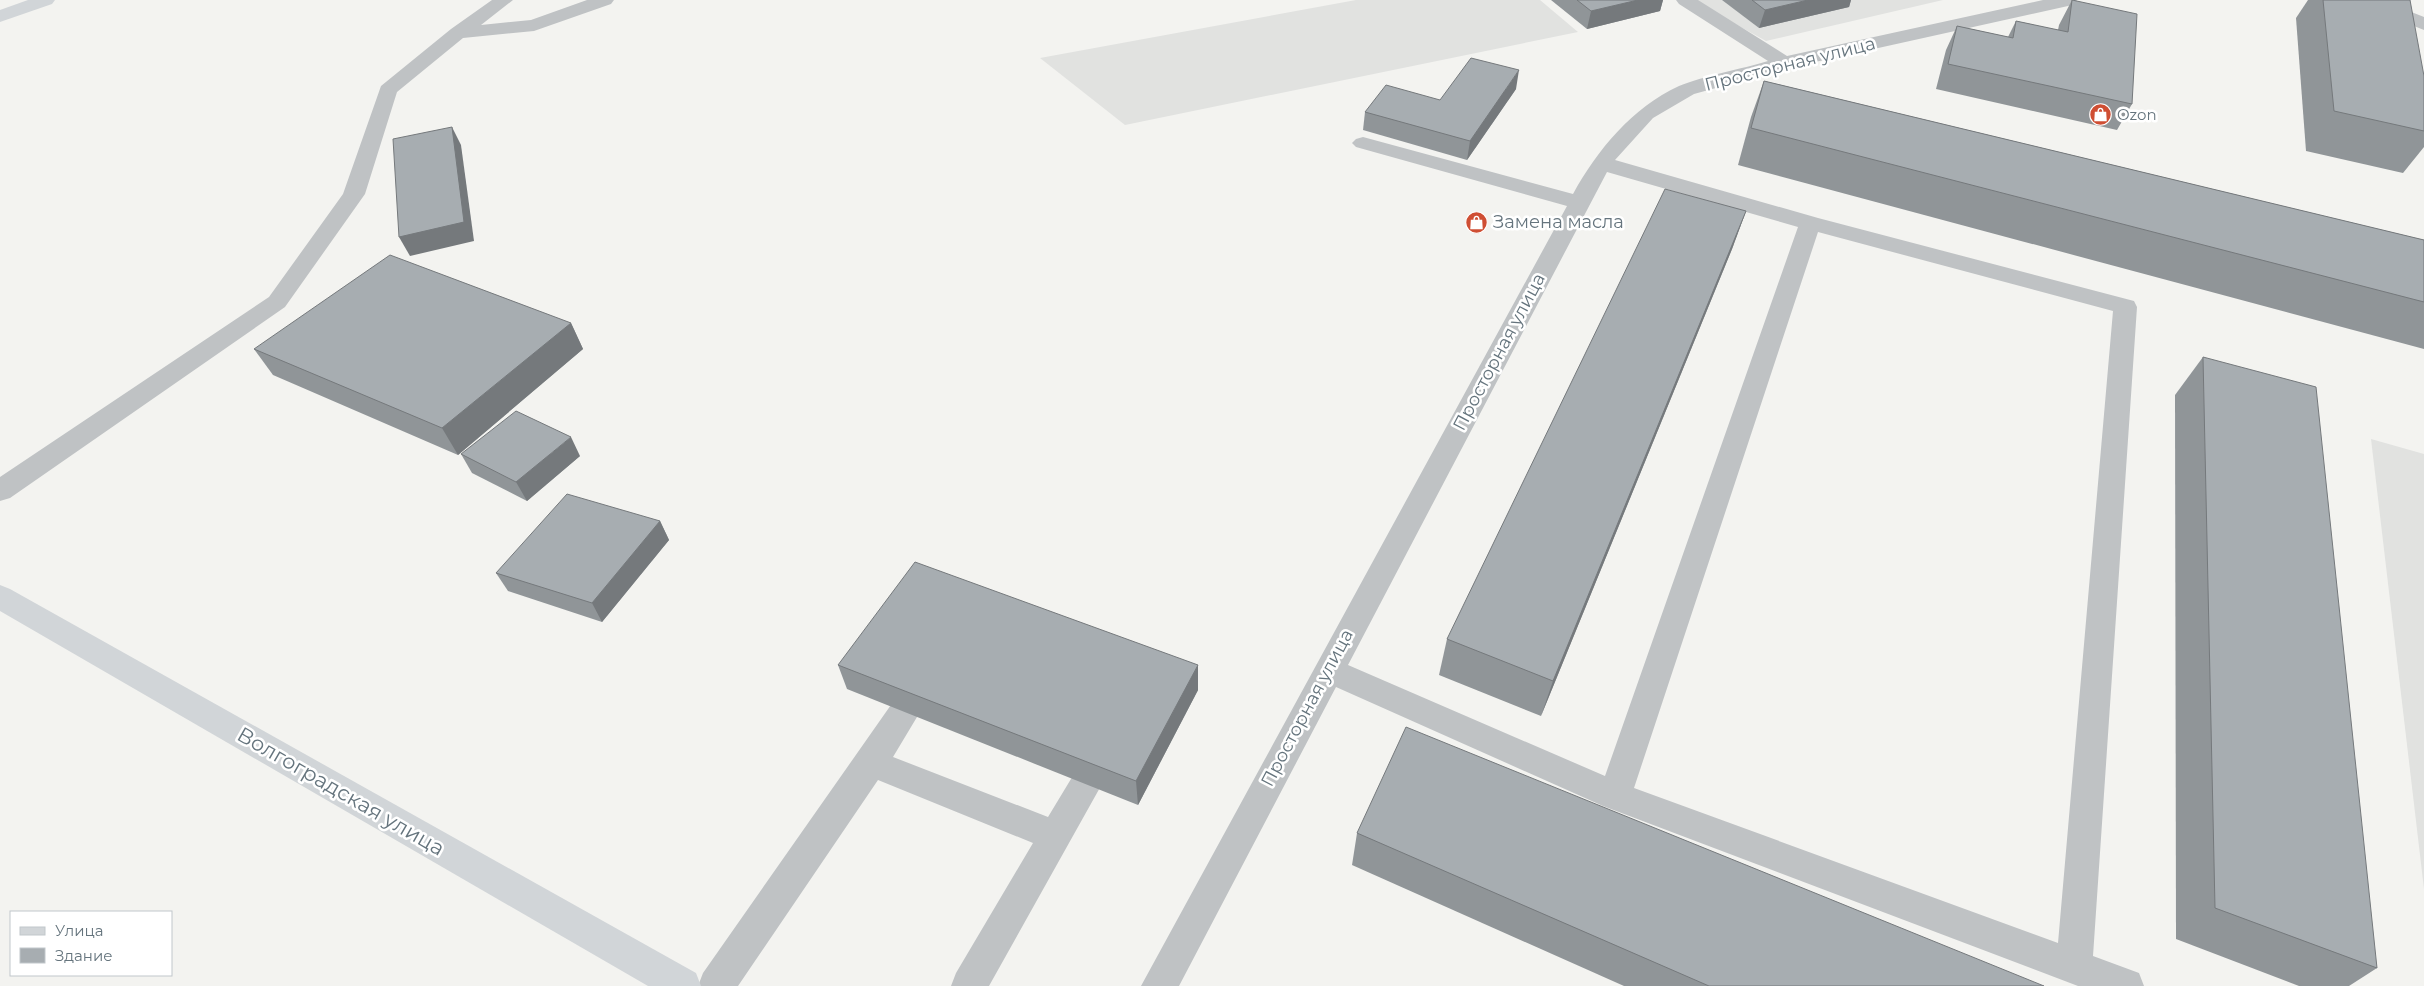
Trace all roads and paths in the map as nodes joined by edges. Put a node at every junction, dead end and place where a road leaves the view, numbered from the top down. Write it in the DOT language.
graph roads {
  1 [pos="46,0"];
  2 [pos="504,0"];
  3 [pos="605,0"];
  4 [pos="1685,0"];
  5 [pos="2068,0"];
  6 [pos="2365,0"];
  7 [pos="0,16"];
  8 [pos="2424,24"];
  9 [pos="458,34"];
  10 [pos="1784,62"];
  11 [pos="1363,143"];
  12 [pos="1601,163"];
  13 [pos="1579,202"];
  14 [pos="1810,223"];
  15 [pos="0,491"];
  16 [pos="0,596"];
  17 [pos="1328,670"];
  18 [pos="904,712"];
  19 [pos="871,763"];
  20 [pos="1086,784"];
  21 [pos="1615,796"];
  22 [pos="1056,836"];
  23 [pos="2074,966"];
  24 [pos="683,986"];
  25 [pos="716,986"];
  26 [pos="968,986"];
  27 [pos="1159,986"];
  28 [pos="2126,986"];
  1 -- 7 [label="main road"];
  2 -- 9 [label="street"];
  3 -- 9 [label="street"];
  4 -- 10 [label="street"];
  5 -- 10 [label="street, Просторная улица"];
  6 -- 8 [label="street"];
  9 -- 15 [label="street"];
  10 -- 12 [label="street, Просторная улица"];
  11 -- 13 [label="street"];
  12 -- 13 [label="street, Просторная улица"];
  12 -- 14 [label="street"];
  13 -- 17 [label="street, Просторная улица"];
  14 -- 21 [label="street"];
  14 -- 23 [label="street"];
  16 -- 24 [label="main road, Волгоградская улица"];
  17 -- 21 [label="street"];
  17 -- 27 [label="street, Просторная улица"];
  18 -- 19 [label="street"];
  19 -- 22 [label="street"];
  19 -- 25 [label="street"];
  20 -- 22 [label="street"];
  21 -- 23 [label="street"];
  22 -- 26 [label="street"];
  23 -- 28 [label="street"];
}
